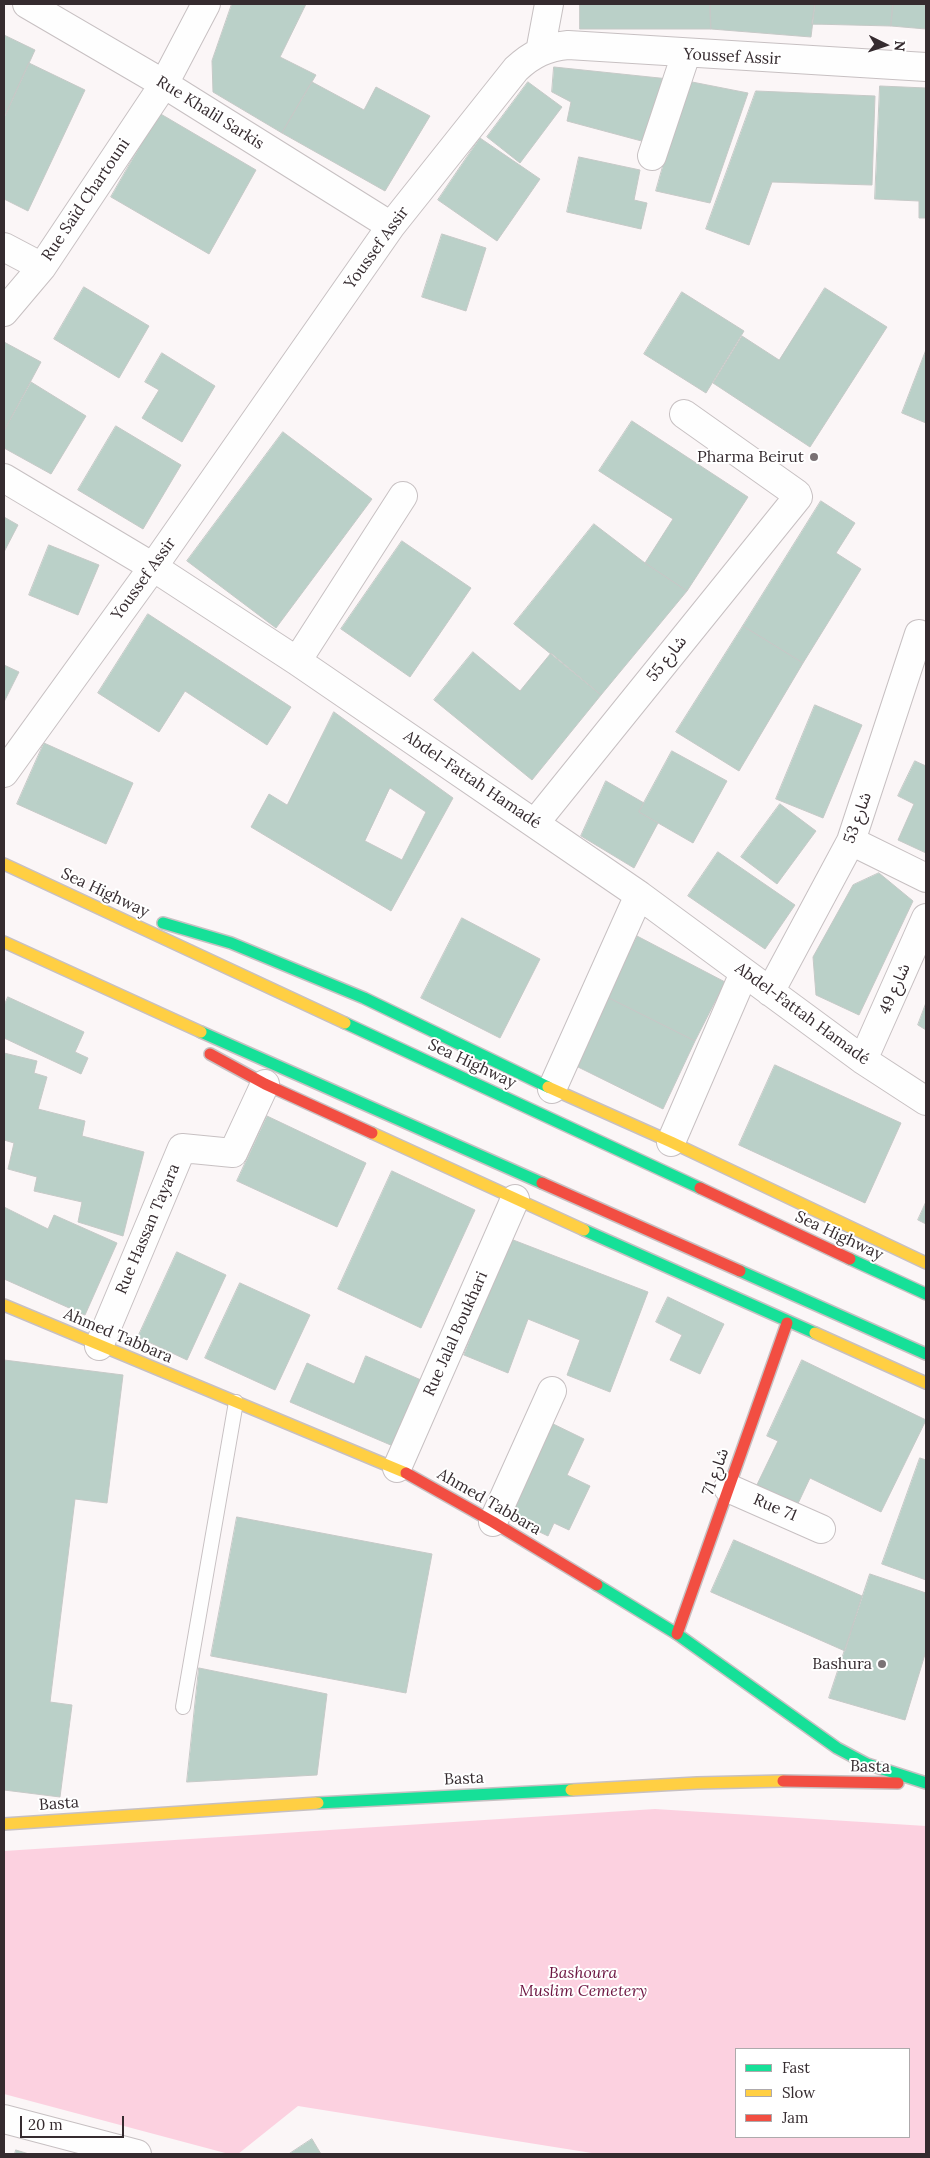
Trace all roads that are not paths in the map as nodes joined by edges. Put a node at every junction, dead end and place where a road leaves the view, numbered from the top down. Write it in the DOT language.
graph roads {
  1 [pos="27,4"];
  2 [pos="206,4"];
  3 [pos="549,4"];
  4 [pos="540,52"];
  5 [pos="686,54"];
  6 [pos="926,67"];
  7 [pos="164,84"];
  8 [pos="652,156"];
  9 [pos="391,226"];
  10 [pos="4,247"];
  11 [pos="42,267"];
  12 [pos="4,312"];
  13 [pos="684,414"];
  14 [pos="4,478"];
  15 [pos="403,496"];
  16 [pos="154,567"];
  17 [pos="919,634"];
  18 [pos="297,661"];
  19 [pos="4,773"];
  20 [pos="535,823"];
  21 [pos="851,841"];
  22 [pos="4,864"];
  23 [pos="926,878"];
  24 [pos="71,895"];
  25 [pos="638,895"];
  26 [pos="926,918"];
  27 [pos="4,942"];
  28 [pos="38,959"];
  29 [pos="744,973"];
  30 [pos="770,992"];
  31 [pos="160,1026"];
  32 [pos="204,1050"];
  33 [pos="863,1060"];
  34 [pos="265,1084"];
  35 [pos="552,1089"];
  36 [pos="926,1101"];
  37 [pos="670,1142"];
  38 [pos="515,1199"];
  39 [pos="926,1263"];
  40 [pos="926,1294"];
  41 [pos="4,1305"];
  42 [pos="788,1322"];
  43 [pos="99,1346"];
  44 [pos="926,1354"];
  45 [pos="926,1384"];
  46 [pos="552,1391"];
  47 [pos="236,1402"];
  48 [pos="397,1468"];
  49 [pos="728,1488"];
  50 [pos="493,1522"];
  51 [pos="821,1528"];
  52 [pos="678,1634"];
  53 [pos="183,1707"];
  54 [pos="926,1784"];
  55 [pos="4,1824"];
  56 [pos="4,2119"];
  57 [pos="123,2153"];
  1 -- 7 [label="street, Rue Khalil Sarkis"];
  2 -- 7 [label="street, Rue Saïd Chartouni"];
  3 -- 4 [label="street"];
  4 -- 5 [label="street, Youssef Assir"];
  4 -- 9 [label="street, Youssef Assir"];
  5 -- 6 [label="street, Youssef Assir"];
  5 -- 8 [label="street"];
  7 -- 9 [label="street, Rue Khalil Sarkis"];
  7 -- 11 [label="street, Rue Saïd Chartouni"];
  9 -- 16 [label="street, Youssef Assir"];
  10 -- 11 [label="street"];
  11 -- 12 [label="street, Rue Saïd Chartouni"];
  13 -- 20 [label="street, شارع 55"];
  14 -- 16 [label="street, Abdel-Fattah Hamadé"];
  15 -- 18 [label="street"];
  16 -- 18 [label="street, Abdel-Fattah Hamadé"];
  16 -- 19 [label="street, Youssef Assir"];
  17 -- 21 [label="street, شارع 53"];
  18 -- 20 [label="street, Abdel-Fattah Hamadé"];
  20 -- 25 [label="street, Abdel-Fattah Hamadé"];
  21 -- 23 [label="street"];
  21 -- 30 [label="street, شارع 53"];
  22 -- 24 [label="main road, Sea Highway"];
  24 -- 35 [label="main road"];
  24 -- 40 [label="main road, Sea Highway"];
  25 -- 29 [label="street, Abdel-Fattah Hamadé"];
  25 -- 35 [label="street"];
  26 -- 33 [label="street, شارع 49"];
  27 -- 28 [label="main road"];
  28 -- 31 [label="main road"];
  28 -- 44 [label="main road"];
  29 -- 30 [label="street, Abdel-Fattah Hamadé"];
  29 -- 37 [label="street"];
  30 -- 33 [label="street, Abdel-Fattah Hamadé"];
  32 -- 34 [label="main road"];
  33 -- 36 [label="street, Abdel-Fattah Hamadé"];
  34 -- 38 [label="main road"];
  34 -- 43 [label="street, Rue Hassan Tayara"];
  35 -- 37 [label="main road"];
  37 -- 39 [label="main road"];
  38 -- 42 [label="main road"];
  38 -- 48 [label="street, Rue Jalal Boukhari"];
  41 -- 43 [label="main road, Ahmed Tabbara"];
  42 -- 45 [label="main road"];
  42 -- 49 [label="main road, شارع 71"];
  43 -- 47 [label="main road, Ahmed Tabbara"];
  46 -- 50 [label="street"];
  47 -- 48 [label="main road, Ahmed Tabbara"];
  47 -- 53 [label="lane"];
  48 -- 50 [label="main road, Ahmed Tabbara"];
  49 -- 51 [label="street, Rue 71"];
  49 -- 52 [label="main road, شارع 71"];
  50 -- 52 [label="main road, Ahmed Tabbara"];
  52 -- 54 [label="main road, Ahmed Tabbara"];
  54 -- 55 [label="main road, Basta"];
  56 -- 57 [label="street"];
}
